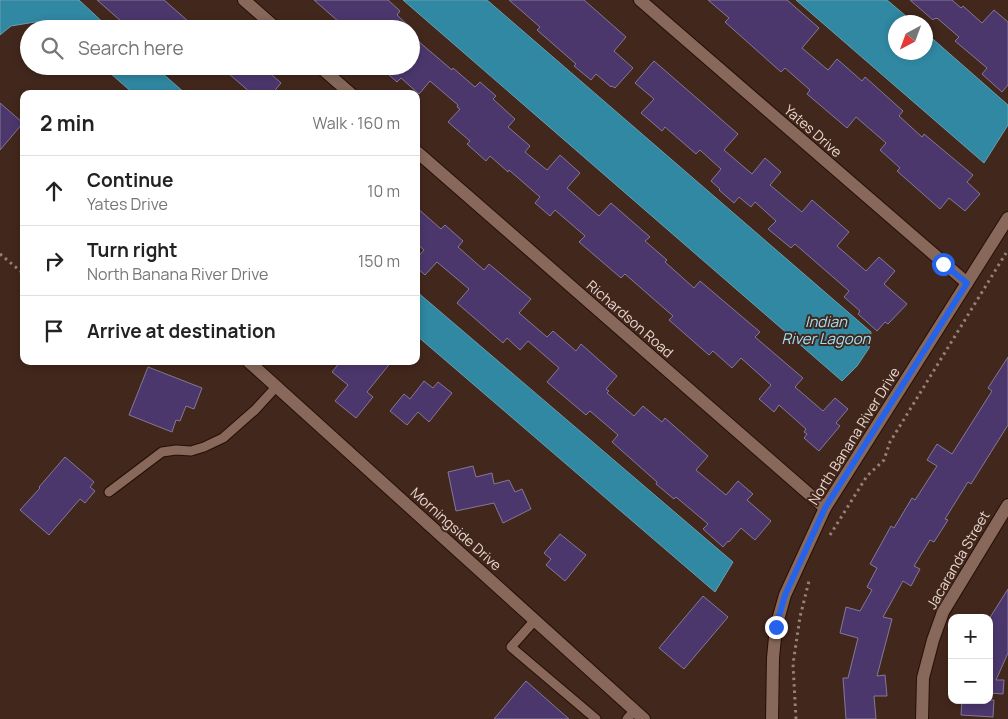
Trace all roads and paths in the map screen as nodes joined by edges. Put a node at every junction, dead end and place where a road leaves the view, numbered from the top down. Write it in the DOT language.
graph roads {
  1 [pos="244,0"];
  2 [pos="640,0"];
  3 [pos="266,20"];
  4 [pos="329,75"];
  5 [pos="346,90"];
  6 [pos="420,154"];
  7 [pos="1008,218"];
  8 [pos="1008,249"];
  9 [pos="0,254"];
  10 [pos="20,271"];
  11 [pos="967,283"];
  12 [pos="252,365"];
  13 [pos="276,387"];
  14 [pos="109,492"];
  15 [pos="1008,505"];
  16 [pos="825,508"];
  17 [pos="827,541"];
  18 [pos="809,580"];
  19 [pos="534,620"];
  20 [pos="636,716"];
  21 [pos="596,719"];
  22 [pos="772,719"];
  23 [pos="796,719"];
  24 [pos="922,719"];
  1 -- 3 [label="street"];
  2 -- 11 [label="street, Yates Drive"];
  4 -- 5 [label="street"];
  6 -- 16 [label="street, Richardson Road"];
  7 -- 11 [label="street, North Banana River Drive"];
  8 -- 17 [label="path"];
  9 -- 10 [label="path"];
  11 -- 16 [label="street, North Banana River Drive"];
  12 -- 13 [label="street, Morningside Drive"];
  13 -- 14 [label="lane"];
  13 -- 19 [label="street, Morningside Drive"];
  15 -- 24 [label="street, Jacaranda Street"];
  16 -- 22 [label="street, North Banana River Drive"];
  18 -- 23 [label="path"];
  19 -- 20 [label="street, Morningside Drive"];
  19 -- 21 [label="lane"];
}
